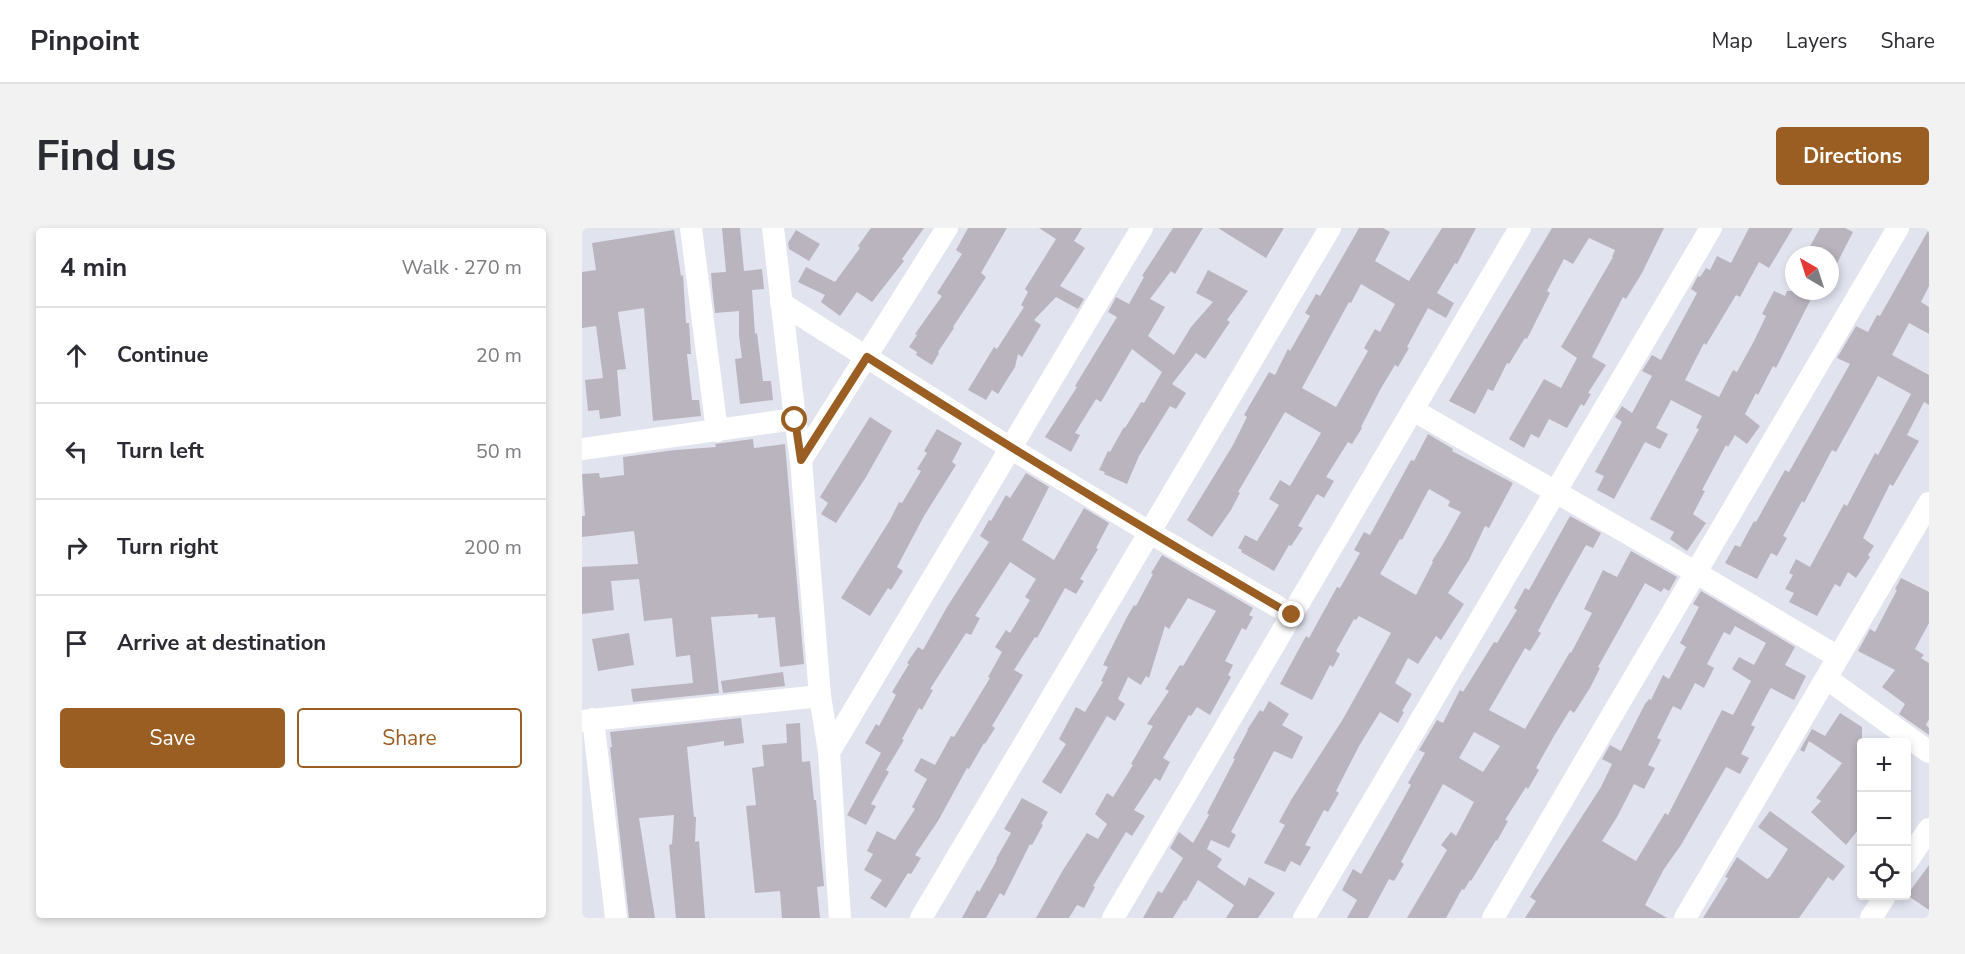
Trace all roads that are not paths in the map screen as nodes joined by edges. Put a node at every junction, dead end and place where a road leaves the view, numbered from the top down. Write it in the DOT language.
graph roads {
  1 [pos="691,228"];
  2 [pos="773,228"];
  3 [pos="947,228"];
  4 [pos="1142,228"];
  5 [pos="1330,228"];
  6 [pos="1520,228"];
  7 [pos="1711,228"];
  8 [pos="1898,228"];
  9 [pos="781,303"];
  10 [pos="867,357"];
  11 [pos="1413,410"];
  12 [pos="795,420"];
  13 [pos="717,431"];
  14 [pos="582,449"];
  15 [pos="1012,449"];
  16 [pos="801,460"];
  17 [pos="1555,494"];
  18 [pos="1929,503"];
  19 [pos="1149,532"];
  20 [pos="1695,572"];
  21 [pos="1292,615"];
  22 [pos="1838,657"];
  23 [pos="1826,678"];
  24 [pos="820,696"];
  25 [pos="587,720"];
  26 [pos="829,752"];
  27 [pos="1929,752"];
  28 [pos="1929,829"];
  29 [pos="1911,856"];
  30 [pos="1882,900"];
  31 [pos="616,918"];
  32 [pos="840,918"];
  33 [pos="921,918"];
  34 [pos="1113,918"];
  35 [pos="1304,918"];
  36 [pos="1493,918"];
  37 [pos="1685,918"];
  38 [pos="1871,918"];
  1 -- 13 [label="street"];
  2 -- 9 [label="street"];
  3 -- 10 [label="street"];
  4 -- 15 [label="street"];
  5 -- 19 [label="street"];
  6 -- 11 [label="street"];
  7 -- 17 [label="street"];
  8 -- 20 [label="street"];
  9 -- 10 [label="street"];
  9 -- 12 [label="street"];
  10 -- 15 [label="street"];
  10 -- 16 [label="street"];
  11 -- 17 [label="street"];
  11 -- 21 [label="street"];
  12 -- 13 [label="street"];
  12 -- 16 [label="street"];
  13 -- 14 [label="street"];
  15 -- 19 [label="street"];
  15 -- 26 [label="street"];
  16 -- 24 [label="street"];
  17 -- 20 [label="street"];
  17 -- 35 [label="street"];
  18 -- 22 [label="street"];
  19 -- 21 [label="street"];
  19 -- 33 [label="street"];
  20 -- 22 [label="street"];
  20 -- 36 [label="street"];
  21 -- 34 [label="street"];
  22 -- 23 [label="street"];
  23 -- 27 [label="street"];
  23 -- 37 [label="street"];
  24 -- 25 [label="street"];
  24 -- 26 [label="street"];
  25 -- 31 [label="street"];
  26 -- 32 [label="street"];
  28 -- 29 [label="street"];
  30 -- 38 [label="street"];
}
